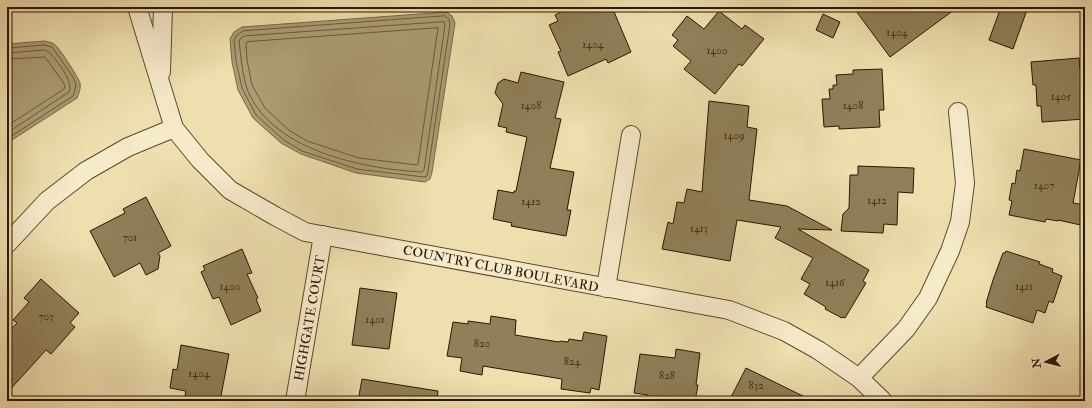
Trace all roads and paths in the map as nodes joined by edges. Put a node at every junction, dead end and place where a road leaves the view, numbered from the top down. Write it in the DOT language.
graph roads {
  1 [pos="137,7"];
  2 [pos="163,7"];
  3 [pos="161,87"];
  4 [pos="958,112"];
  5 [pos="174,128"];
  6 [pos="631,135"];
  7 [pos="323,235"];
  8 [pos="7,244"];
  9 [pos="606,288"];
  10 [pos="859,378"];
  11 [pos="295,401"];
  12 [pos="883,401"];
  1 -- 3 [label="street, COUNTRY CLUB BOULEVARD"];
  2 -- 3 [label="street, COUNTRY CLUB BOULEVARD"];
  3 -- 5 [label="street, COUNTRY CLUB BOULEVARD"];
  4 -- 10 [label="street"];
  5 -- 7 [label="street, COUNTRY CLUB BOULEVARD"];
  5 -- 8 [label="street"];
  6 -- 9 [label="street"];
  7 -- 9 [label="street, COUNTRY CLUB BOULEVARD"];
  7 -- 11 [label="street, HIGHGATE COURT"];
  9 -- 10 [label="street, COUNTRY CLUB BOULEVARD"];
  10 -- 12 [label="street, COUNTRY CLUB BOULEVARD"];
}
